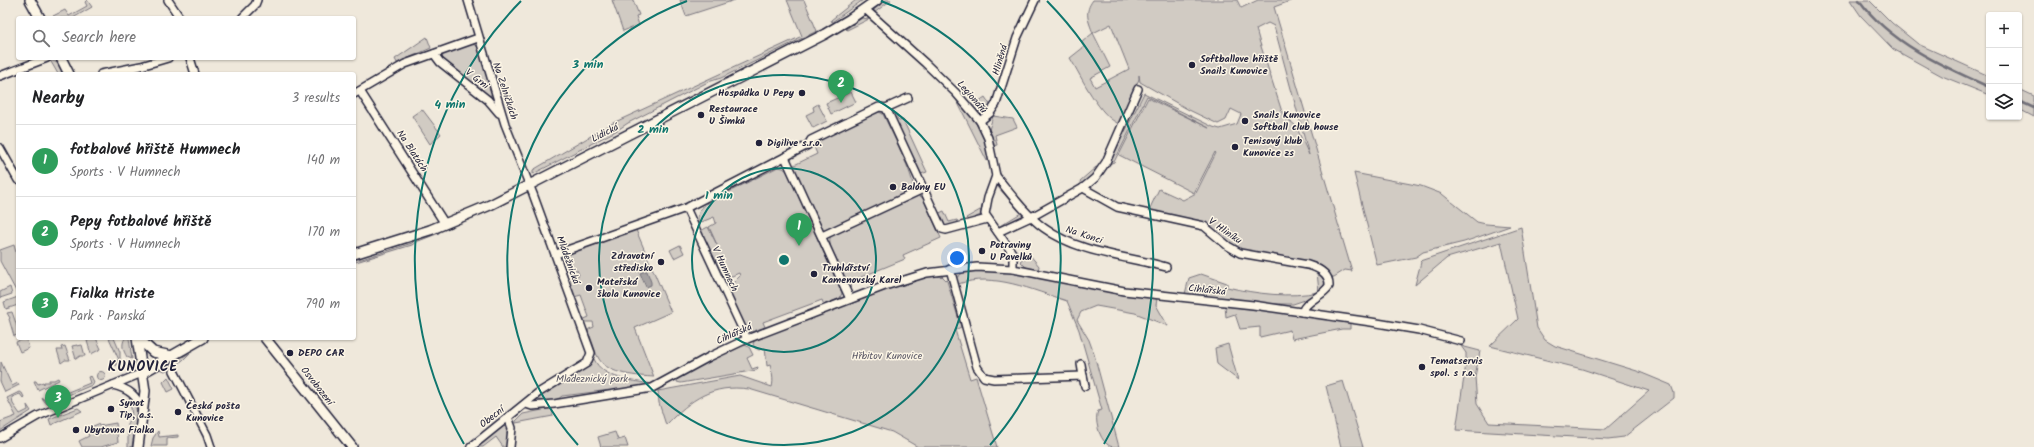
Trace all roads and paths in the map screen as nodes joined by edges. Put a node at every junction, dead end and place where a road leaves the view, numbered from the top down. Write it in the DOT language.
graph roads {
  1 [pos="30,0"];
  2 [pos="168,0"];
  3 [pos="257,0"];
  4 [pos="468,0"];
  5 [pos="877,0"];
  6 [pos="1035,0"];
  7 [pos="865,9"];
  8 [pos="39,16"];
  9 [pos="179,16"];
  10 [pos="244,16"];
  11 [pos="478,38"];
  12 [pos="434,54"];
  13 [pos="42,60"];
  14 [pos="62,60"];
  15 [pos="162,60"];
  16 [pos="191,60"];
  17 [pos="69,72"];
  18 [pos="111,72"];
  19 [pos="194,72"];
  20 [pos="0,76"];
  21 [pos="1138,90"];
  22 [pos="357,92"];
  23 [pos="908,98"];
  24 [pos="886,108"];
  25 [pos="980,121"];
  26 [pos="505,124"];
  27 [pos="0,148"];
  28 [pos="785,158"];
  29 [pos="16,176"];
  30 [pos="996,176"];
  31 [pos="530,185"];
  32 [pos="1083,188"];
  33 [pos="923,189"];
  34 [pos="686,208"];
  35 [pos="1031,217"];
  36 [pos="987,219"];
  37 [pos="445,224"];
  38 [pos="998,232"];
  39 [pos="822,236"];
  40 [pos="356,253"];
  41 [pos="556,254"];
  42 [pos="1166,267"];
  43 [pos="950,270"];
  44 [pos="1013,270"];
  45 [pos="850,299"];
  46 [pos="1302,312"];
  47 [pos="747,339"];
  48 [pos="137,340"];
  49 [pos="139,340"];
  50 [pos="200,340"];
  51 [pos="267,340"];
  52 [pos="1461,340"];
  53 [pos="172,356"];
  54 [pos="1080,364"];
  55 [pos="174,371"];
  56 [pos="142,373"];
  57 [pos="1083,376"];
  58 [pos="113,385"];
  59 [pos="1085,386"];
  60 [pos="526,404"];
  61 [pos="143,410"];
  62 [pos="508,417"];
  63 [pos="0,438"];
  64 [pos="138,447"];
  65 [pos="211,447"];
  66 [pos="352,447"];
  67 [pos="471,447"];
  68 [pos="510,447"];
  1 -- 8 [label="main road"];
  2 -- 9 [label="street"];
  3 -- 10 [label="street"];
  4 -- 11 [label="street, Na Zelničkách"];
  5 -- 7 [label="main road, Lidická"];
  6 -- 25 [label="street, Hliněná"];
  7 -- 25 [label="street, Legionářů"];
  7 -- 31 [label="main road, Lidická"];
  11 -- 12 [label="street"];
  11 -- 26 [label="street, Na Zelničkách"];
  12 -- 22 [label="street"];
  12 -- 26 [label="street, V Grni"];
  13 -- 20 [label="street"];
  14 -- 17 [label="main road"];
  15 -- 18 [label="street"];
  16 -- 19 [label="street"];
  21 -- 32 [label="street"];
  22 -- 37 [label="street, Na Blatách"];
  23 -- 24 [label="street"];
  24 -- 28 [label="street"];
  24 -- 33 [label="street"];
  25 -- 30 [label="street, Legionářů"];
  26 -- 31 [label="street, Na Zelničkách"];
  27 -- 29 [label="street"];
  28 -- 34 [label="street"];
  28 -- 39 [label="street"];
  30 -- 35 [label="street, Na Konci"];
  30 -- 36 [label="street"];
  31 -- 37 [label="main road, Lidická"];
  31 -- 41 [label="street, Mládežnická"];
  32 -- 35 [label="street"];
  32 -- 46 [label="street, V Hliníku"];
  33 -- 36 [label="street"];
  33 -- 39 [label="street"];
  34 -- 41 [label="street"];
  34 -- 47 [label="street, V Humnech"];
  35 -- 38 [label="street"];
  35 -- 42 [label="street, Na Konci"];
  36 -- 38 [label="street"];
  37 -- 40 [label="main road, Lidická"];
  38 -- 44 [label="street"];
  39 -- 45 [label="street"];
  41 -- 60 [label="street, Mládežnická"];
  43 -- 44 [label="street, Cihlářská"];
  43 -- 45 [label="street, Cihlářská"];
  43 -- 57 [label="street"];
  44 -- 46 [label="street, Cihlářská"];
  45 -- 47 [label="street, Cihlářská"];
  46 -- 52 [label="street, Cihlářská"];
  47 -- 60 [label="street, Cihlářská"];
  48 -- 56 [label="main road"];
  49 -- 53 [label="main road"];
  50 -- 53 [label="main road"];
  51 -- 66 [label="main road, Osvobození"];
  53 -- 56 [label="main road"];
  54 -- 57 [label="street"];
  55 -- 65 [label="street"];
  56 -- 58 [label="street"];
  56 -- 61 [label="main road"];
  57 -- 59 [label="street"];
  58 -- 61 [label="street"];
  58 -- 63 [label="street"];
  60 -- 62 [label="street, Obecní"];
  61 -- 64 [label="main road"];
  62 -- 67 [label="street, Obecní"];
  62 -- 68 [label="street"];
}
